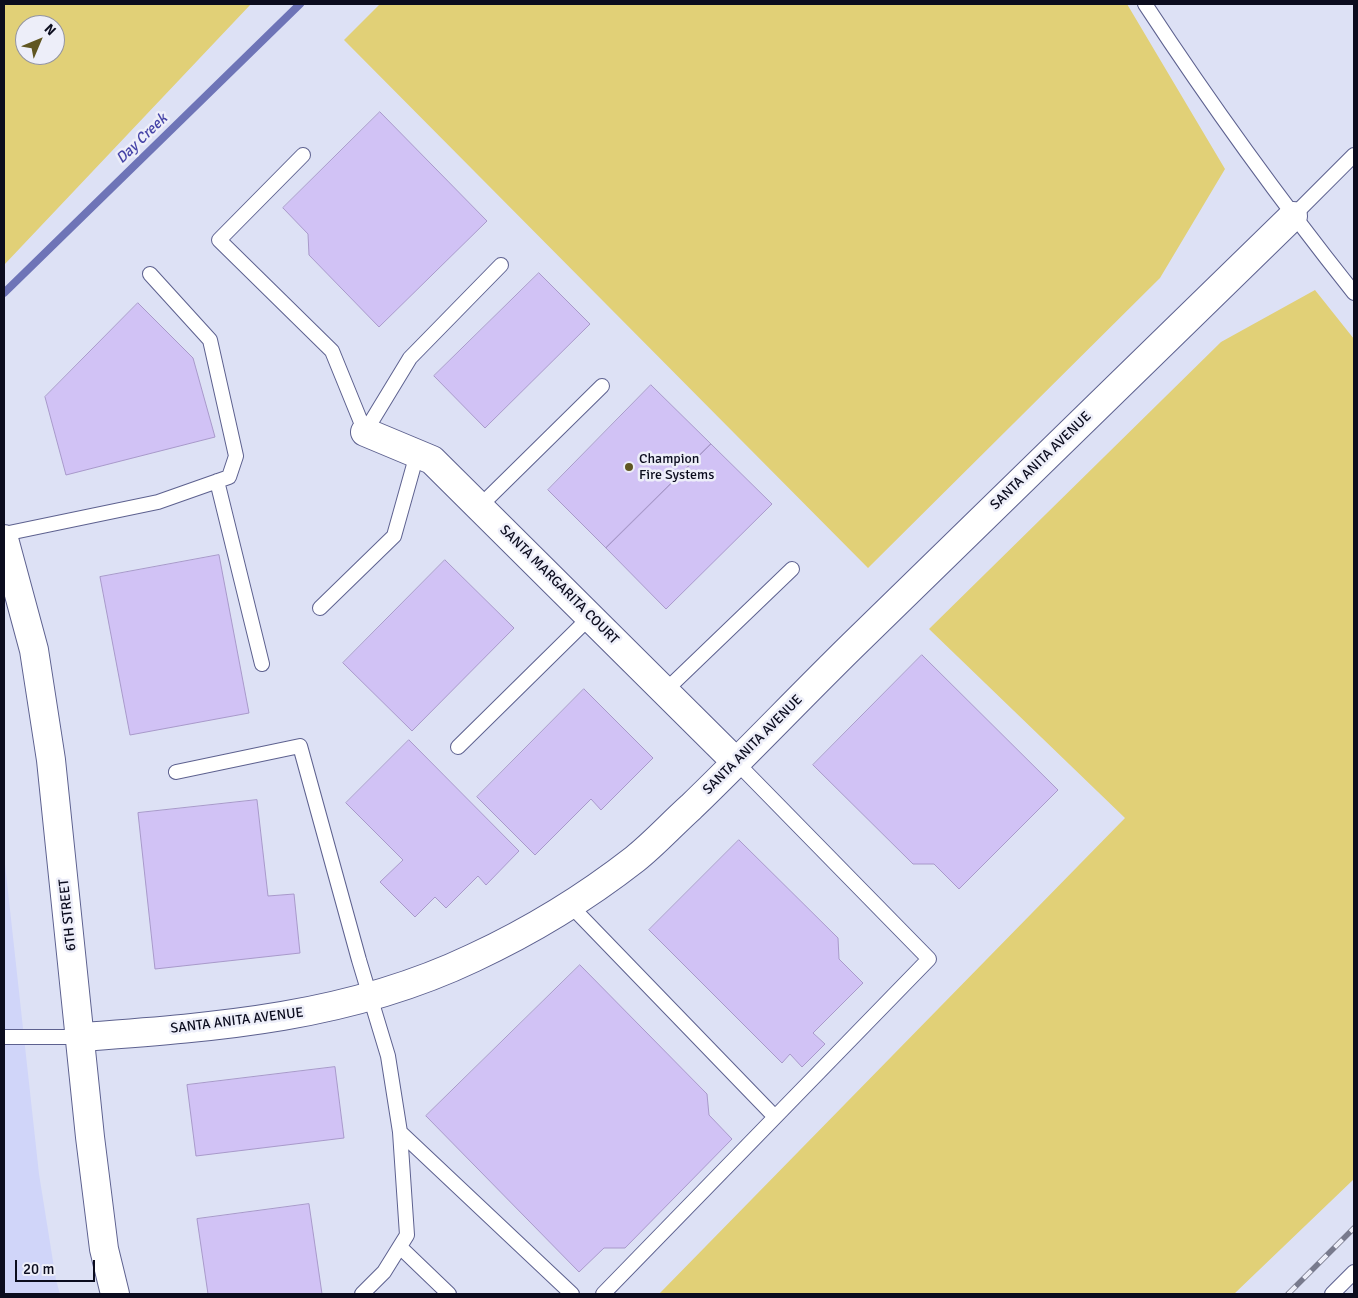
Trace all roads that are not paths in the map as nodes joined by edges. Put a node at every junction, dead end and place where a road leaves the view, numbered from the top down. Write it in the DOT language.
graph roads {
  1 [pos="1145,4"];
  2 [pos="303,155"];
  3 [pos="1354,155"];
  4 [pos="1293,216"];
  5 [pos="501,265"];
  6 [pos="150,274"];
  7 [pos="1354,293"];
  8 [pos="602,386"];
  9 [pos="364,432"];
  10 [pos="417,454"];
  11 [pos="217,481"];
  12 [pos="479,507"];
  13 [pos="4,534"];
  14 [pos="4,539"];
  15 [pos="792,568"];
  16 [pos="320,608"];
  17 [pos="590,617"];
  18 [pos="262,664"];
  19 [pos="665,690"];
  20 [pos="458,748"];
  21 [pos="737,763"];
  22 [pos="176,772"];
  23 [pos="570,906"];
  24 [pos="369,998"];
  25 [pos="4,1037"];
  26 [pos="80,1037"];
  27 [pos="775,1117"];
  28 [pos="400,1132"];
  29 [pos="400,1247"];
  30 [pos="1354,1272"];
  31 [pos="115,1294"];
  32 [pos="362,1294"];
  33 [pos="449,1294"];
  34 [pos="572,1294"];
  35 [pos="603,1294"];
  36 [pos="1332,1294"];
  1 -- 4 [label="lane"];
  2 -- 9 [label="lane"];
  3 -- 4 [label="lane"];
  4 -- 7 [label="lane"];
  4 -- 21 [label="street, SANTA ANITA AVENUE"];
  5 -- 9 [label="lane"];
  6 -- 11 [label="lane"];
  8 -- 12 [label="lane"];
  9 -- 10 [label="street, SANTA MARGARITA COURT"];
  10 -- 12 [label="street, SANTA MARGARITA COURT"];
  10 -- 16 [label="lane"];
  11 -- 13 [label="lane"];
  11 -- 18 [label="lane"];
  12 -- 17 [label="street, SANTA MARGARITA COURT"];
  14 -- 26 [label="street, 6TH STREET"];
  15 -- 19 [label="lane"];
  17 -- 19 [label="street, SANTA MARGARITA COURT"];
  17 -- 20 [label="lane"];
  19 -- 21 [label="street, SANTA MARGARITA COURT"];
  21 -- 23 [label="street, SANTA ANITA AVENUE"];
  21 -- 27 [label="lane"];
  22 -- 24 [label="lane"];
  23 -- 24 [label="street, SANTA ANITA AVENUE"];
  23 -- 27 [label="lane"];
  24 -- 26 [label="street, SANTA ANITA AVENUE"];
  24 -- 28 [label="lane"];
  25 -- 26 [label="lane"];
  26 -- 31 [label="street, 6TH STREET"];
  27 -- 35 [label="lane"];
  28 -- 29 [label="lane"];
  28 -- 34 [label="lane"];
  29 -- 32 [label="lane"];
  29 -- 33 [label="lane"];
  30 -- 36 [label="lane"];
}
